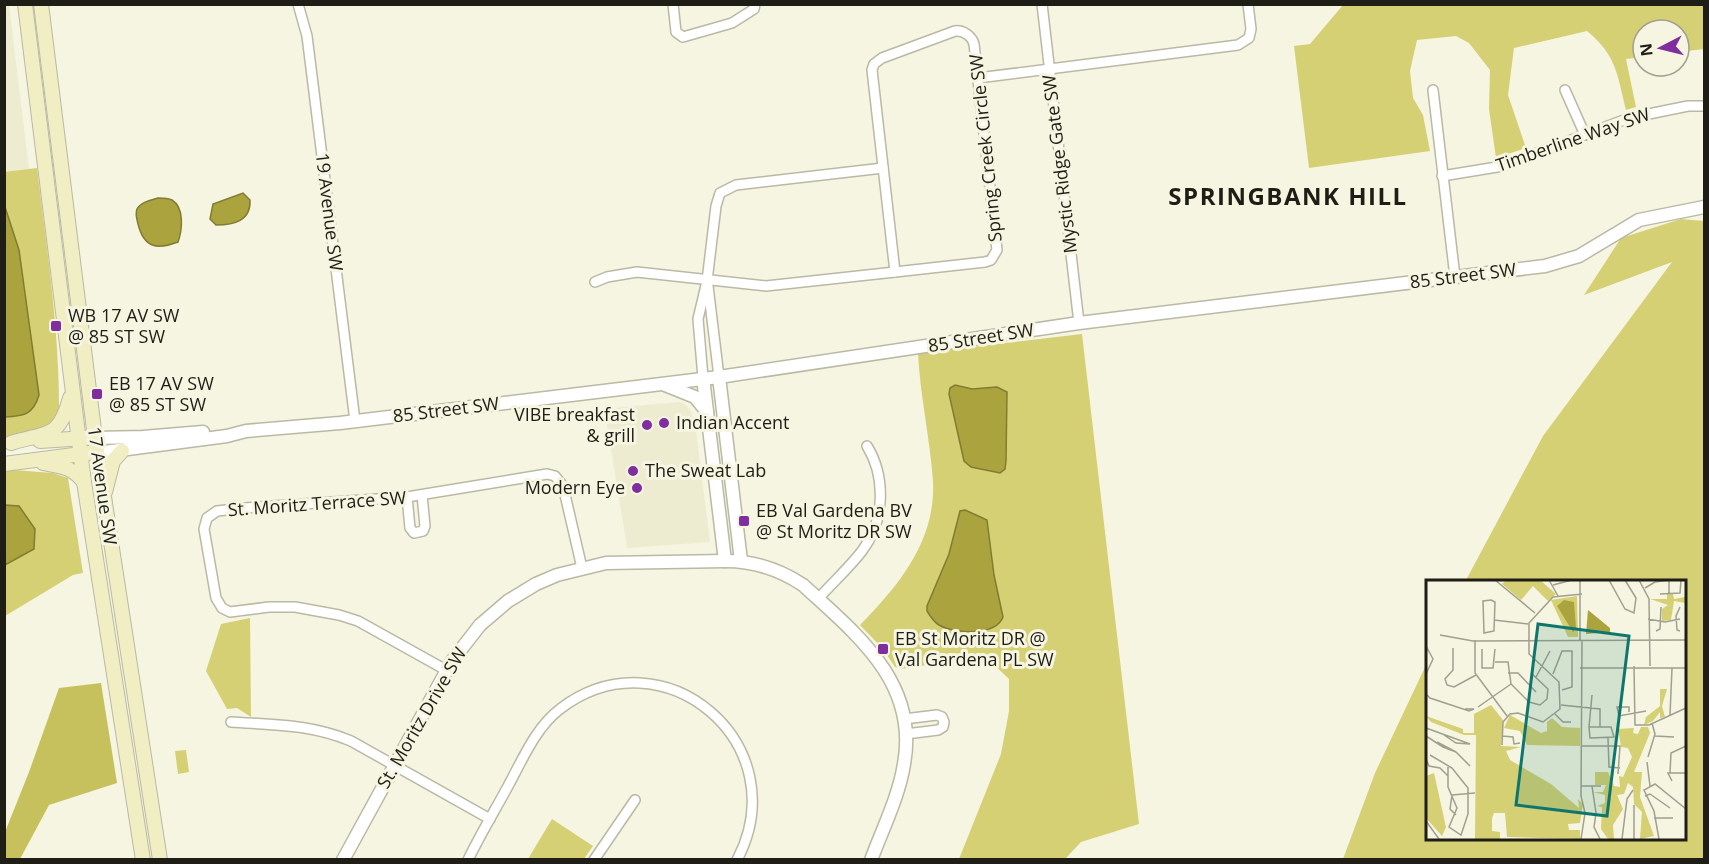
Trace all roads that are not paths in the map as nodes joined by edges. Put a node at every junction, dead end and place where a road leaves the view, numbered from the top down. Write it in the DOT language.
graph roads {
  1 [pos="25,4"];
  2 [pos="41,4"];
  3 [pos="298,4"];
  4 [pos="673,4"];
  5 [pos="755,4"];
  6 [pos="1042,4"];
  7 [pos="1248,4"];
  8 [pos="1049,68"];
  9 [pos="978,78"];
  10 [pos="1432,90"];
  11 [pos="1565,90"];
  12 [pos="1704,106"];
  13 [pos="1585,135"];
  14 [pos="60,152"];
  15 [pos="43,154"];
  16 [pos="883,168"];
  17 [pos="1442,176"];
  18 [pos="1704,207"];
  19 [pos="895,272"];
  20 [pos="75,275"];
  21 [pos="1455,276"];
  22 [pos="58,277"];
  23 [pos="707,280"];
  24 [pos="595,282"];
  25 [pos="1079,323"];
  26 [pos="718,377"];
  27 [pos="703,378"];
  28 [pos="661,383"];
  29 [pos="72,390"];
  30 [pos="707,413"];
  31 [pos="355,421"];
  32 [pos="246,431"];
  33 [pos="78,438"];
  34 [pos="94,438"];
  35 [pos="8,444"];
  36 [pos="867,446"];
  37 [pos="122,450"];
  38 [pos="97,453"];
  39 [pos="80,454"];
  40 [pos="35,460"];
  41 [pos="4,464"];
  42 [pos="84,482"];
  43 [pos="422,495"];
  44 [pos="407,497"];
  45 [pos="104,500"];
  46 [pos="725,561"];
  47 [pos="741,561"];
  48 [pos="582,568"];
  49 [pos="818,599"];
  50 [pos="446,670"];
  51 [pos="904,719"];
  52 [pos="231,722"];
  53 [pos="906,734"];
  54 [pos="394,765"];
  55 [pos="635,800"];
  56 [pos="490,819"];
  57 [pos="143,860"];
  58 [pos="160,860"];
  59 [pos="343,860"];
  60 [pos="468,860"];
  61 [pos="594,860"];
  62 [pos="737,860"];
  63 [pos="871,860"];
  1 -- 15 [label="main road, 17 Avenue SW"];
  2 -- 14 [label="main road, 17 Avenue SW"];
  3 -- 31 [label="street, 19 Avenue SW"];
  4 -- 5 [label="street"];
  6 -- 8 [label="street, Mystic Ridge Gate SW"];
  7 -- 8 [label="street"];
  8 -- 9 [label="street"];
  8 -- 25 [label="street, Mystic Ridge Gate SW"];
  9 -- 16 [label="street, Spring Creek Circle SW"];
  9 -- 19 [label="street, Spring Creek Circle SW"];
  10 -- 17 [label="street"];
  11 -- 13 [label="street"];
  12 -- 13 [label="street, Timberline Way SW"];
  13 -- 17 [label="street, Timberline Way SW"];
  14 -- 15 [label="main road"];
  14 -- 20 [label="main road, 17 Avenue SW"];
  15 -- 22 [label="main road, 17 Avenue SW"];
  16 -- 19 [label="street, Spring Creek Circle SW"];
  16 -- 23 [label="street"];
  17 -- 21 [label="street"];
  18 -- 21 [label="street, 85 Street SW"];
  19 -- 23 [label="street, Spring Creek Circle SW"];
  20 -- 22 [label="main road"];
  20 -- 34 [label="main road, 17 Avenue SW"];
  21 -- 25 [label="street, 85 Street SW"];
  22 -- 29 [label="main road, 17 Avenue SW"];
  23 -- 24 [label="street, Spring Creek Circle SW"];
  23 -- 26 [label="street"];
  23 -- 27 [label="street"];
  25 -- 26 [label="street, 85 Street SW"];
  26 -- 27 [label="street, 85 Street SW"];
  26 -- 47 [label="street"];
  27 -- 28 [label="street, 85 Street SW"];
  27 -- 30 [label="street"];
  28 -- 30 [label="street"];
  28 -- 31 [label="street, 85 Street SW"];
  29 -- 33 [label="main road, 17 Avenue SW"];
  29 -- 35 [label="main road"];
  30 -- 46 [label="street"];
  31 -- 32 [label="street, 85 Street SW"];
  32 -- 34 [label="street, 85 Street SW"];
  32 -- 37 [label="street, 85 Street SW"];
  33 -- 34 [label="main road, 85 Street SW"];
  33 -- 35 [label="main road, 85 Street SW"];
  33 -- 39 [label="main road, 17 Avenue SW"];
  34 -- 38 [label="main road, 17 Avenue SW"];
  36 -- 49 [label="street"];
  37 -- 38 [label="street, 85 Street SW"];
  37 -- 45 [label="main road"];
  38 -- 39 [label="main road, 85 Street SW"];
  38 -- 45 [label="main road, 17 Avenue SW"];
  39 -- 40 [label="main road, 85 Street SW"];
  39 -- 42 [label="main road, 17 Avenue SW"];
  40 -- 41 [label="main road, 85 Street SW"];
  40 -- 42 [label="main road"];
  42 -- 57 [label="main road, 17 Avenue SW"];
  43 -- 44 [label="street, St. Moritz Terrace SW"];
  43 -- 44 [label="street"];
  43 -- 48 [label="street, St. Moritz Terrace SW"];
  44 -- 50 [label="street, St. Moritz Terrace SW"];
  45 -- 58 [label="main road, 17 Avenue SW"];
  46 -- 47 [label="street, St. Moritz Drive SW"];
  46 -- 48 [label="street, St. Moritz Drive SW"];
  47 -- 49 [label="street, St. Moritz Drive SW"];
  48 -- 50 [label="street, St. Moritz Drive SW"];
  49 -- 51 [label="street, St. Moritz Drive SW"];
  50 -- 54 [label="street, St. Moritz Drive SW"];
  51 -- 53 [label="street, St. Moritz Drive SW"];
  51 -- 53 [label="street"];
  52 -- 54 [label="street"];
  53 -- 63 [label="street, St. Moritz Drive SW"];
  54 -- 56 [label="street"];
  54 -- 59 [label="street, St. Moritz Drive SW"];
  55 -- 61 [label="street"];
  56 -- 60 [label="street"];
  56 -- 62 [label="street"];
}
